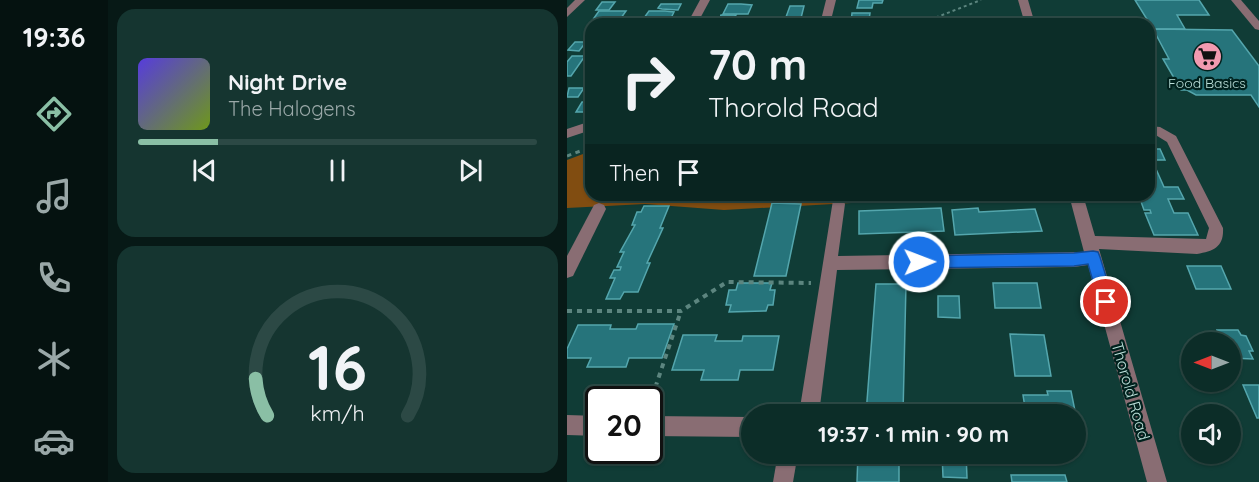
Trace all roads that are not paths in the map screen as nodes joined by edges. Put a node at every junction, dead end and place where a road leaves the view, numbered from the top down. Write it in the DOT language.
graph roads {
  1 [pos="580,0"];
  2 [pos="705,0"];
  3 [pos="831,0"];
  4 [pos="1023,0"];
  5 [pos="1236,0"];
  6 [pos="567,14"];
  7 [pos="694,18"];
  8 [pos="826,18"];
  9 [pos="1028,18"];
  10 [pos="1259,27"];
  11 [pos="585,127"];
  12 [pos="1155,132"];
  13 [pos="567,134"];
  14 [pos="1078,201"];
  15 [pos="837,204"];
  16 [pos="599,209"];
  17 [pos="1091,250"];
  18 [pos="830,263"];
  19 [pos="567,272"];
  20 [pos="810,404"];
  21 [pos="567,425"];
  22 [pos="585,426"];
  23 [pos="663,426"];
  24 [pos="741,427"];
  25 [pos="786,464"];
  26 [pos="783,482"];
  27 [pos="1157,482"];
  1 -- 6 [label="street"];
  2 -- 7 [label="street"];
  3 -- 8 [label="street"];
  4 -- 9 [label="street"];
  5 -- 10 [label="street"];
  11 -- 13 [label="street"];
  12 -- 17 [label="street"];
  14 -- 17 [label="street, Thorold Road"];
  15 -- 18 [label="street"];
  16 -- 19 [label="street"];
  17 -- 18 [label="street"];
  17 -- 27 [label="street, Thorold Road"];
  18 -- 20 [label="street"];
  21 -- 22 [label="street"];
  23 -- 24 [label="street"];
  25 -- 26 [label="street"];
}
